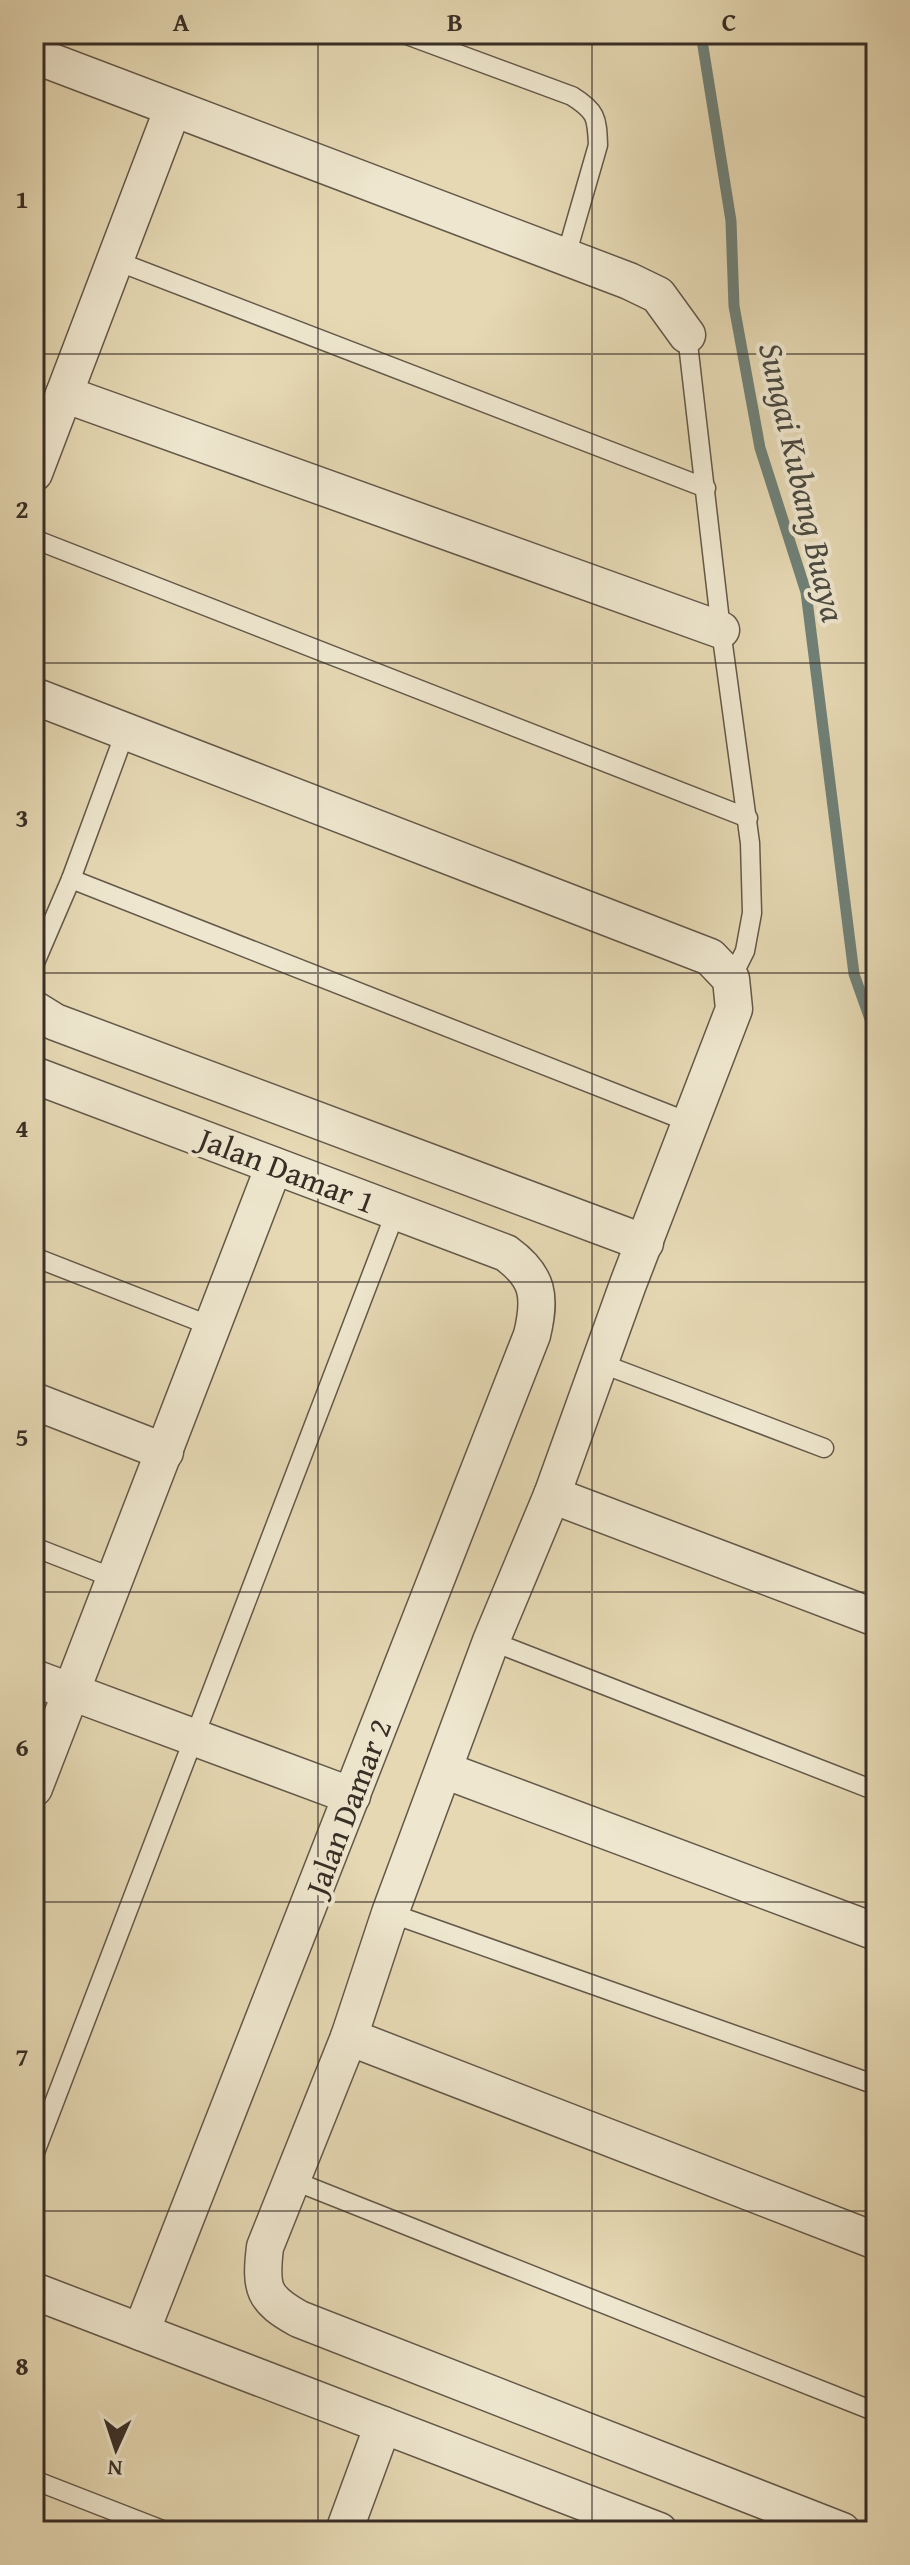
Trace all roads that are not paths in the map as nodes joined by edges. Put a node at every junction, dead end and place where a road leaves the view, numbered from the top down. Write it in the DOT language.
graph roads {
  1 [pos="404,34"];
  2 [pos="34,55"];
  3 [pos="173,108"];
  4 [pos="566,256"];
  5 [pos="114,260"];
  6 [pos="687,335"];
  7 [pos="64,394"];
  8 [pos="34,473"];
  9 [pos="706,488"];
  10 [pos="34,539"];
  11 [pos="721,630"];
  12 [pos="34,696"];
  13 [pos="126,730"];
  14 [pos="748,818"];
  15 [pos="71,879"];
  16 [pos="34,965"];
  17 [pos="731,979"];
  18 [pos="34,1009"];
  19 [pos="34,1075"];
  20 [pos="691,1123"];
  21 [pos="274,1166"];
  22 [pos="396,1211"];
  23 [pos="645,1243"];
  24 [pos="34,1257"];
  25 [pos="533,1278"];
  26 [pos="211,1326"];
  27 [pos="600,1363"];
  28 [pos="34,1401"];
  29 [pos="824,1448"];
  30 [pos="165,1452"];
  31 [pos="552,1495"];
  32 [pos="34,1547"];
  33 [pos="116,1579"];
  34 [pos="876,1618"];
  35 [pos="491,1641"];
  36 [pos="34,1678"];
  37 [pos="71,1692"];
  38 [pos="195,1737"];
  39 [pos="444,1770"];
  40 [pos="34,1788"];
  41 [pos="876,1791"];
  42 [pos="352,1796"];
  43 [pos="390,1913"];
  44 [pos="876,1932"];
  45 [pos="349,2037"];
  46 [pos="876,2085"];
  47 [pos="34,2155"];
  48 [pos="292,2180"];
  49 [pos="876,2241"];
  50 [pos="34,2291"];
  51 [pos="141,2332"];
  52 [pos="876,2412"];
  53 [pos="383,2425"];
  54 [pos="34,2480"];
  55 [pos="165,2531"];
  56 [pos="344,2531"];
  57 [pos="659,2531"];
  58 [pos="842,2531"];
  1 -- 4 [label="lane"];
  2 -- 3 [label="street"];
  3 -- 4 [label="street"];
  3 -- 5 [label="street"];
  4 -- 6 [label="street"];
  5 -- 7 [label="street"];
  5 -- 9 [label="lane"];
  6 -- 9 [label="lane"];
  7 -- 8 [label="street"];
  7 -- 11 [label="street"];
  9 -- 11 [label="lane"];
  10 -- 14 [label="lane"];
  11 -- 14 [label="lane"];
  12 -- 13 [label="street"];
  13 -- 15 [label="lane"];
  13 -- 17 [label="street"];
  14 -- 17 [label="lane"];
  15 -- 16 [label="lane"];
  15 -- 20 [label="lane"];
  17 -- 20 [label="street"];
  18 -- 23 [label="street"];
  19 -- 21 [label="street, Jalan Damar 1"];
  20 -- 23 [label="street"];
  21 -- 22 [label="street, Jalan Damar 1"];
  21 -- 26 [label="street"];
  22 -- 25 [label="street, Jalan Damar 1"];
  22 -- 38 [label="lane"];
  23 -- 27 [label="street"];
  24 -- 26 [label="lane"];
  25 -- 42 [label="street, Jalan Damar 2"];
  26 -- 30 [label="street"];
  27 -- 29 [label="lane"];
  27 -- 31 [label="street"];
  28 -- 30 [label="street"];
  30 -- 33 [label="street"];
  31 -- 34 [label="street"];
  31 -- 35 [label="street"];
  32 -- 33 [label="lane"];
  33 -- 37 [label="street"];
  35 -- 39 [label="street"];
  35 -- 41 [label="lane"];
  36 -- 37 [label="street"];
  37 -- 38 [label="street"];
  37 -- 40 [label="street"];
  38 -- 42 [label="street"];
  38 -- 47 [label="lane"];
  39 -- 43 [label="street"];
  39 -- 44 [label="street"];
  42 -- 51 [label="street, Jalan Damar 2"];
  43 -- 45 [label="street"];
  43 -- 46 [label="lane"];
  45 -- 48 [label="street"];
  45 -- 49 [label="street"];
  48 -- 52 [label="lane"];
  48 -- 58 [label="street"];
  50 -- 51 [label="street"];
  51 -- 53 [label="street"];
  53 -- 56 [label="street"];
  53 -- 57 [label="street"];
  54 -- 55 [label="lane"];
}
